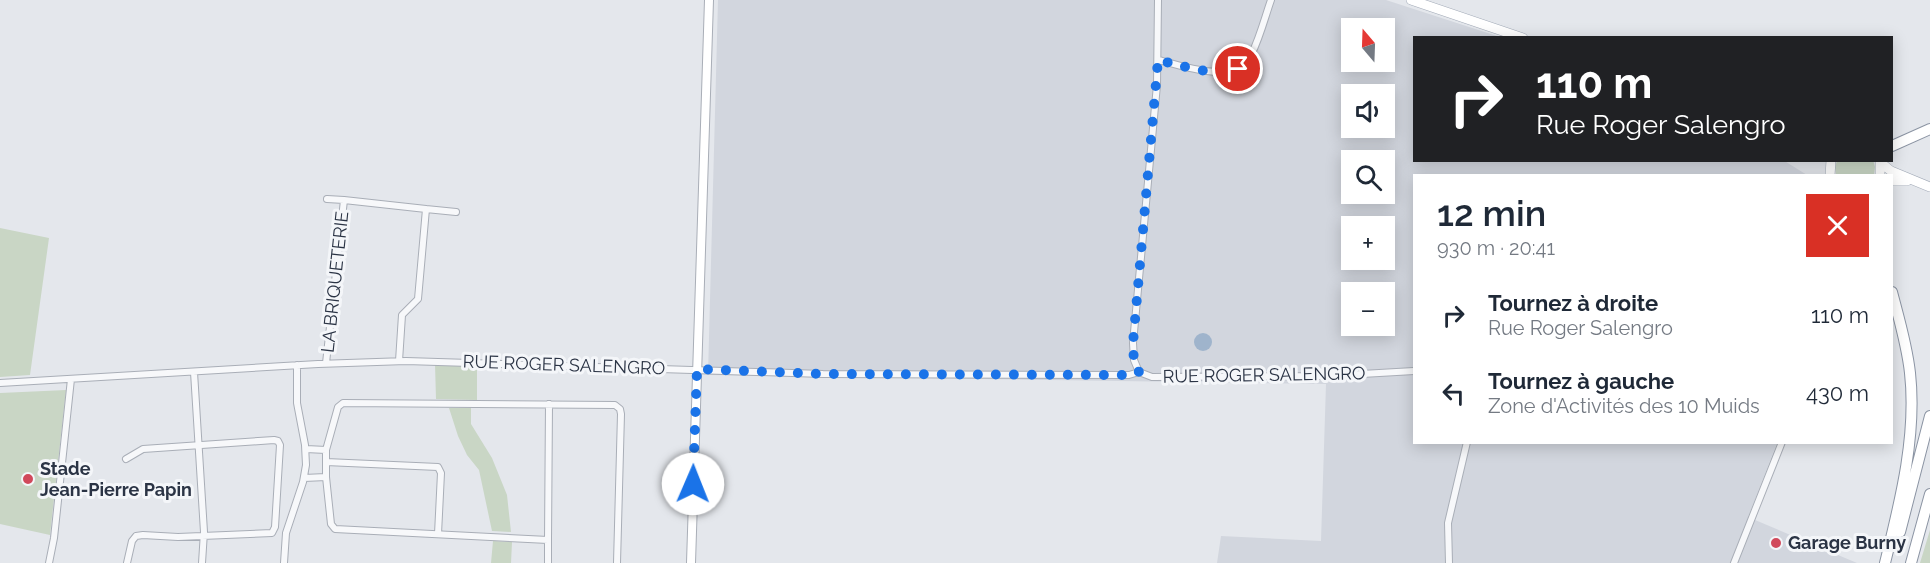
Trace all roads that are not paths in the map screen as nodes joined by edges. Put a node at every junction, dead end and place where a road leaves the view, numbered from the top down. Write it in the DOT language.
graph roads {
  1 [pos="709,0"];
  2 [pos="1158,0"];
  3 [pos="1271,0"];
  4 [pos="1411,0"];
  5 [pos="1420,0"];
  6 [pos="1432,6"];
  7 [pos="1517,36"];
  8 [pos="1158,60"];
  9 [pos="1930,129"];
  10 [pos="1893,146"];
  11 [pos="1881,162"];
  12 [pos="1893,181"];
  13 [pos="1916,182"];
  14 [pos="1930,187"];
  15 [pos="327,199"];
  16 [pos="344,200"];
  17 [pos="426,209"];
  18 [pos="456,212"];
  19 [pos="1893,296"];
  20 [pos="399,361"];
  21 [pos="326,363"];
  22 [pos="297,365"];
  23 [pos="697,369"];
  24 [pos="1413,371"];
  25 [pos="194,372"];
  26 [pos="1139,372"];
  27 [pos="71,380"];
  28 [pos="0,383"];
  29 [pos="549,404"];
  30 [pos="1930,416"];
  31 [pos="1467,444"];
  32 [pos="1781,444"];
  33 [pos="198,446"];
  34 [pos="306,449"];
  35 [pos="326,450"];
  36 [pos="126,459"];
  37 [pos="326,462"];
  38 [pos="326,477"];
  39 [pos="304,478"];
  40 [pos="1930,494"];
  41 [pos="1930,518"];
  42 [pos="438,534"];
  43 [pos="204,536"];
  44 [pos="548,540"];
  45 [pos="49,563"];
  46 [pos="127,563"];
  47 [pos="202,563"];
  48 [pos="284,563"];
  49 [pos="548,563"];
  50 [pos="617,563"];
  51 [pos="691,563"];
  52 [pos="1449,563"];
  53 [pos="1734,563"];
  54 [pos="1885,563"];
  55 [pos="1891,563"];
  56 [pos="1912,563"];
  1 -- 23 [label="main road"];
  2 -- 8 [label="street"];
  3 -- 8 [label="street"];
  4 -- 6 [label="main road"];
  5 -- 6 [label="main road"];
  6 -- 7 [label="main road"];
  8 -- 26 [label="street"];
  9 -- 10 [label="highway"];
  11 -- 13 [label="main road"];
  12 -- 13 [label="main road"];
  13 -- 14 [label="main road"];
  15 -- 16 [label="street, LA BRIQUETERIE"];
  16 -- 17 [label="street, LA BRIQUETERIE"];
  16 -- 21 [label="street, LA BRIQUETERIE"];
  17 -- 18 [label="street, LA BRIQUETERIE"];
  17 -- 20 [label="street"];
  19 -- 54 [label="highway"];
  20 -- 21 [label="street, RUE ROGER SALENGRO"];
  20 -- 23 [label="street, RUE ROGER SALENGRO"];
  21 -- 22 [label="street, RUE ROGER SALENGRO"];
  22 -- 25 [label="street, RUE ROGER SALENGRO"];
  22 -- 34 [label="street"];
  23 -- 26 [label="street, RUE ROGER SALENGRO"];
  23 -- 51 [label="main road"];
  24 -- 26 [label="street, RUE ROGER SALENGRO"];
  25 -- 27 [label="street, RUE ROGER SALENGRO"];
  25 -- 33 [label="street"];
  27 -- 28 [label="street, RUE ROGER SALENGRO"];
  27 -- 45 [label="street"];
  29 -- 35 [label="street"];
  29 -- 44 [label="street"];
  29 -- 50 [label="street"];
  30 -- 55 [label="highway"];
  31 -- 52 [label="street"];
  32 -- 53 [label="street"];
  33 -- 36 [label="street"];
  33 -- 43 [label="street"];
  33 -- 43 [label="street"];
  34 -- 35 [label="street"];
  34 -- 39 [label="street"];
  35 -- 37 [label="street"];
  37 -- 38 [label="street"];
  37 -- 42 [label="street"];
  38 -- 39 [label="street"];
  38 -- 42 [label="street"];
  39 -- 48 [label="street"];
  40 -- 56 [label="highway"];
  41 -- 56 [label="highway"];
  42 -- 44 [label="street"];
  43 -- 46 [label="street"];
  43 -- 47 [label="street"];
  44 -- 49 [label="street"];
}
